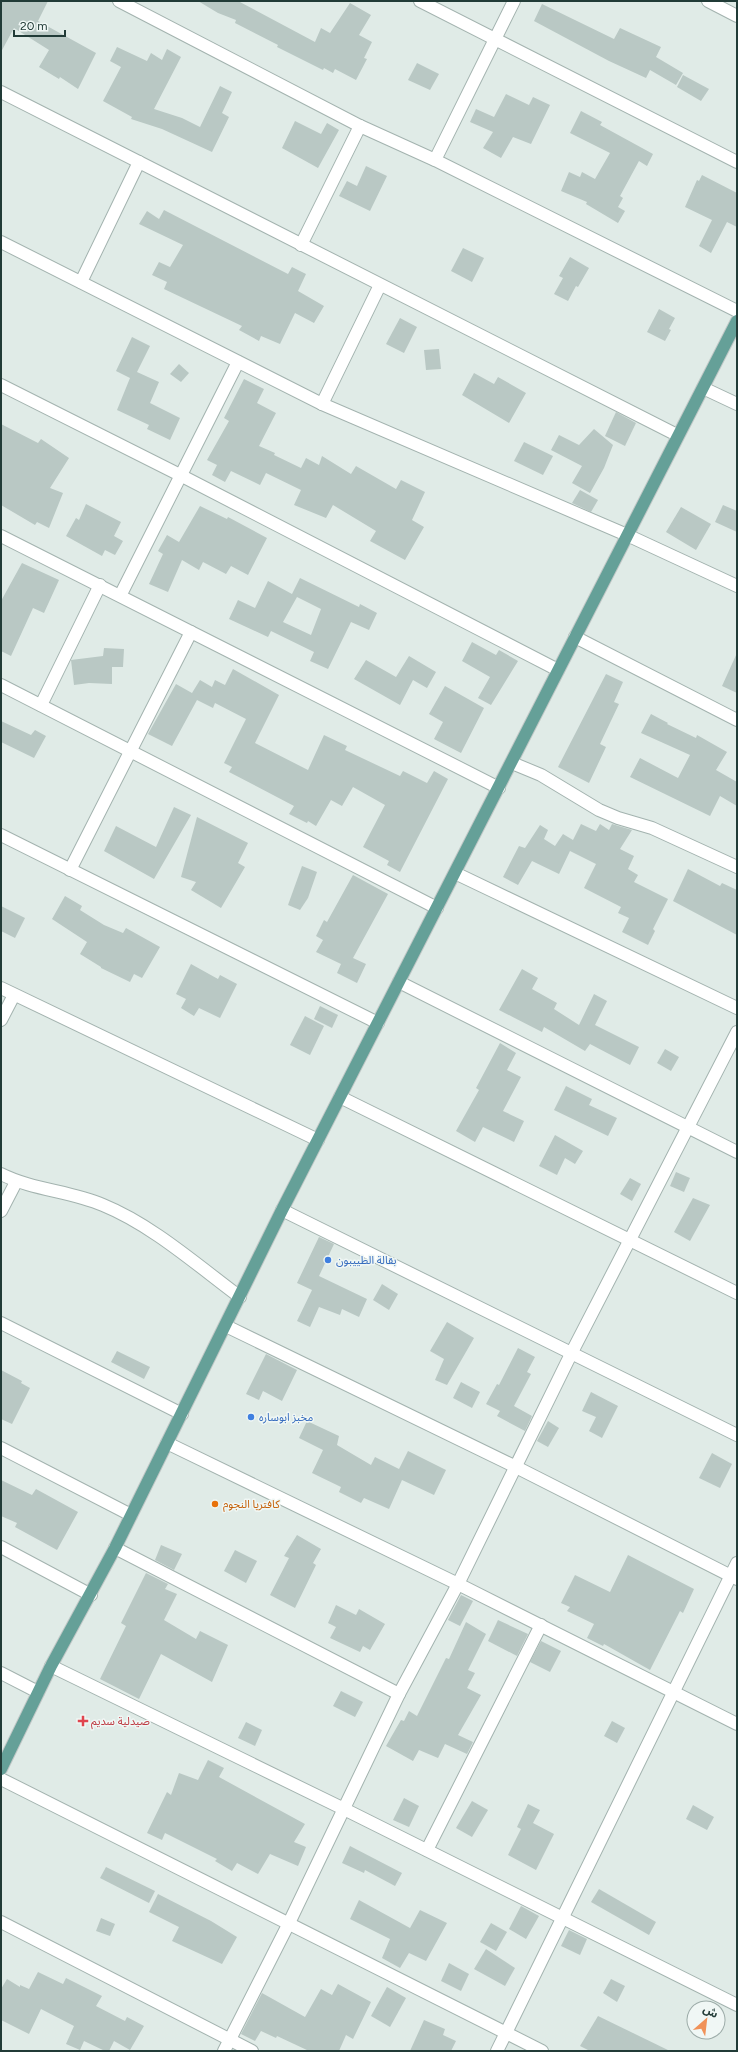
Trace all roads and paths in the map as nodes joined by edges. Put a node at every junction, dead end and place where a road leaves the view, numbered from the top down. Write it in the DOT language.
graph roads {
  1 [pos="119,1"];
  2 [pos="420,1"];
  3 [pos="514,1"];
  4 [pos="708,1"];
  5 [pos="737,16"];
  6 [pos="495,39"];
  7 [pos="1,92"];
  8 [pos="360,126"];
  9 [pos="435,160"];
  10 [pos="139,162"];
  11 [pos="737,162"];
  12 [pos="1,242"];
  13 [pos="301,244"];
  14 [pos="81,282"];
  15 [pos="380,285"];
  16 [pos="737,311"];
  17 [pos="737,321"];
  18 [pos="238,362"];
  19 [pos="1,385"];
  20 [pos="703,388"];
  21 [pos="322,404"];
  22 [pos="737,404"];
  23 [pos="677,435"];
  24 [pos="180,475"];
  25 [pos="627,535"];
  26 [pos="1,536"];
  27 [pos="100,585"];
  28 [pos="737,586"];
  29 [pos="121,594"];
  30 [pos="191,632"];
  31 [pos="575,637"];
  32 [pos="558,670"];
  33 [pos="1,685"];
  34 [pos="41,705"];
  35 [pos="737,720"];
  36 [pos="131,751"];
  37 [pos="512,763"];
  38 [pos="499,788"];
  39 [pos="2,837"];
  40 [pos="737,867"];
  41 [pos="70,870"];
  42 [pos="455,873"];
  43 [pos="436,908"];
  44 [pos="399,982"];
  45 [pos="1,988"];
  46 [pos="14,995"];
  47 [pos="737,1008"];
  48 [pos="1,1020"];
  49 [pos="378,1023"];
  50 [pos="737,1032"];
  51 [pos="340,1098"];
  52 [pos="688,1128"];
  53 [pos="318,1140"];
  54 [pos="737,1152"];
  55 [pos="1,1174"];
  56 [pos="16,1182"];
  57 [pos="282,1210"];
  58 [pos="1,1211"];
  59 [pos="629,1240"];
  60 [pos="737,1293"];
  61 [pos="240,1297"];
  62 [pos="1,1323"];
  63 [pos="226,1326"];
  64 [pos="572,1352"];
  65 [pos="182,1414"];
  66 [pos="737,1435"];
  67 [pos="167,1443"];
  68 [pos="1,1448"];
  69 [pos="514,1466"];
  70 [pos="131,1515"];
  71 [pos="1,1546"];
  72 [pos="115,1548"];
  73 [pos="737,1563"];
  74 [pos="734,1577"];
  75 [pos="458,1584"];
  76 [pos="91,1595"];
  77 [pos="541,1625"];
  78 [pos="51,1666"];
  79 [pos="1,1673"];
  80 [pos="38,1692"];
  81 [pos="674,1692"];
  82 [pos="399,1694"];
  83 [pos="737,1724"];
  84 [pos="1,1769"];
  85 [pos="1,1780"];
  86 [pos="344,1809"];
  87 [pos="427,1850"];
  88 [pos="563,1917"];
  89 [pos="1,1922"];
  90 [pos="288,1925"];
  91 [pos="737,2006"];
  92 [pos="506,2033"];
  93 [pos="230,2040"];
  94 [pos="224,2051"];
  95 [pos="252,2051"];
  96 [pos="497,2051"];
  97 [pos="542,2051"];
  1 -- 8 [label="street"];
  2 -- 6 [label="street"];
  3 -- 6 [label="street"];
  4 -- 5 [label="street"];
  6 -- 9 [label="street"];
  6 -- 11 [label="street"];
  7 -- 10 [label="street"];
  8 -- 9 [label="street"];
  8 -- 13 [label="street"];
  9 -- 16 [label="street"];
  10 -- 13 [label="street"];
  10 -- 14 [label="street"];
  12 -- 14 [label="street"];
  13 -- 15 [label="street"];
  14 -- 18 [label="street"];
  15 -- 21 [label="street"];
  15 -- 23 [label="street"];
  17 -- 20 [label="main road"];
  18 -- 21 [label="street"];
  18 -- 24 [label="street"];
  19 -- 24 [label="street"];
  20 -- 22 [label="street"];
  20 -- 23 [label="main road"];
  21 -- 25 [label="street"];
  23 -- 25 [label="main road"];
  24 -- 29 [label="street"];
  24 -- 32 [label="street"];
  25 -- 28 [label="street"];
  25 -- 31 [label="main road"];
  26 -- 27 [label="street"];
  27 -- 29 [label="street"];
  27 -- 34 [label="street"];
  29 -- 30 [label="street"];
  30 -- 36 [label="street"];
  30 -- 38 [label="street"];
  31 -- 32 [label="main road"];
  31 -- 35 [label="street"];
  32 -- 37 [label="main road"];
  33 -- 34 [label="street"];
  34 -- 36 [label="street"];
  36 -- 41 [label="street"];
  36 -- 43 [label="street"];
  37 -- 38 [label="main road"];
  37 -- 40 [label="street"];
  38 -- 42 [label="main road"];
  39 -- 41 [label="street"];
  41 -- 49 [label="street"];
  42 -- 43 [label="main road"];
  42 -- 47 [label="street"];
  43 -- 44 [label="main road"];
  44 -- 49 [label="main road"];
  44 -- 52 [label="street"];
  45 -- 46 [label="street"];
  46 -- 48 [label="street"];
  46 -- 53 [label="street"];
  49 -- 51 [label="main road"];
  50 -- 52 [label="street"];
  51 -- 53 [label="main road"];
  51 -- 59 [label="street"];
  52 -- 54 [label="street"];
  52 -- 59 [label="street"];
  53 -- 57 [label="main road"];
  55 -- 56 [label="street"];
  56 -- 58 [label="street"];
  56 -- 61 [label="street"];
  57 -- 61 [label="main road"];
  57 -- 64 [label="street"];
  59 -- 60 [label="street"];
  59 -- 64 [label="street"];
  61 -- 63 [label="main road"];
  62 -- 65 [label="street"];
  63 -- 65 [label="main road"];
  63 -- 69 [label="street"];
  64 -- 66 [label="street"];
  64 -- 69 [label="street"];
  65 -- 67 [label="main road"];
  67 -- 70 [label="main road"];
  67 -- 75 [label="street"];
  68 -- 70 [label="street"];
  69 -- 74 [label="street"];
  69 -- 75 [label="street"];
  70 -- 72 [label="main road"];
  71 -- 76 [label="street"];
  72 -- 76 [label="main road"];
  72 -- 82 [label="street"];
  73 -- 74 [label="street"];
  74 -- 81 [label="street"];
  75 -- 77 [label="street"];
  75 -- 82 [label="street"];
  76 -- 78 [label="main road"];
  77 -- 81 [label="street"];
  77 -- 87 [label="street"];
  78 -- 80 [label="main road"];
  78 -- 86 [label="street"];
  79 -- 80 [label="street"];
  80 -- 84 [label="main road"];
  81 -- 83 [label="street"];
  81 -- 88 [label="street"];
  82 -- 86 [label="street"];
  85 -- 90 [label="street"];
  86 -- 87 [label="street"];
  86 -- 90 [label="street"];
  87 -- 88 [label="street"];
  88 -- 91 [label="street"];
  88 -- 92 [label="street"];
  89 -- 93 [label="street"];
  90 -- 92 [label="street"];
  90 -- 93 [label="street"];
  92 -- 96 [label="street"];
  92 -- 97 [label="street"];
  93 -- 94 [label="street"];
  93 -- 95 [label="street"];
}
